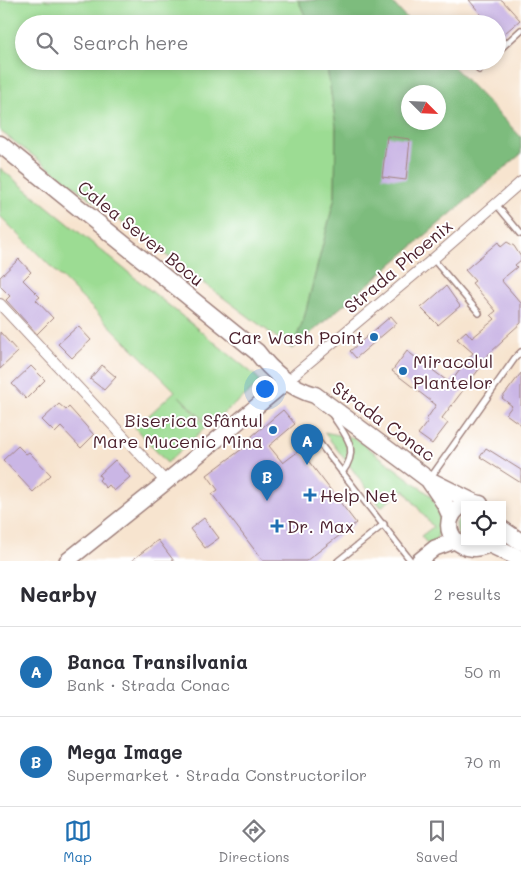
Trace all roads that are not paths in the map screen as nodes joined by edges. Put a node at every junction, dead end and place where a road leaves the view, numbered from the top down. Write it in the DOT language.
graph roads {
  1 [pos="521,30"];
  2 [pos="506,44"];
  3 [pos="0,144"];
  4 [pos="521,182"];
  5 [pos="496,204"];
  6 [pos="521,234"];
  7 [pos="433,258"];
  8 [pos="0,304"];
  9 [pos="479,313"];
  10 [pos="521,352"];
  11 [pos="291,378"];
  12 [pos="320,399"];
  13 [pos="317,440"];
  14 [pos="342,473"];
  15 [pos="429,480"];
  16 [pos="166,482"];
  17 [pos="473,501"];
  18 [pos="461,506"];
  19 [pos="451,517"];
  20 [pos="384,524"];
  21 [pos="506,532"];
  22 [pos="454,541"];
  23 [pos="521,542"];
  24 [pos="486,546"];
  25 [pos="496,546"];
  26 [pos="521,559"];
  27 [pos="67,561"];
  28 [pos="338,561"];
  29 [pos="411,561"];
  30 [pos="419,561"];
  1 -- 2 [label="lane"];
  3 -- 11 [label="main road, Calea Sever Bocu"];
  4 -- 5 [label="street, Strada Phoenix"];
  5 -- 6 [label="lane"];
  5 -- 7 [label="street, Strada Phoenix"];
  7 -- 9 [label="lane"];
  7 -- 11 [label="street, Strada Phoenix"];
  8 -- 16 [label="street"];
  10 -- 15 [label="lane"];
  11 -- 12 [label="main road, Strada Conac"];
  11 -- 16 [label="main road"];
  12 -- 14 [label="lane"];
  12 -- 15 [label="main road, Strada Conac"];
  13 -- 14 [label="lane"];
  14 -- 20 [label="lane"];
  15 -- 17 [label="main road, Strada Conac"];
  15 -- 19 [label="main road, Strada Conac"];
  16 -- 27 [label="main road"];
  18 -- 19 [label="main road"];
  19 -- 22 [label="main road, Strada Conac"];
  20 -- 28 [label="lane"];
  20 -- 29 [label="lane"];
  21 -- 23 [label="main road"];
  22 -- 24 [label="main road"];
  22 -- 30 [label="main road"];
  25 -- 26 [label="main road"];
}
